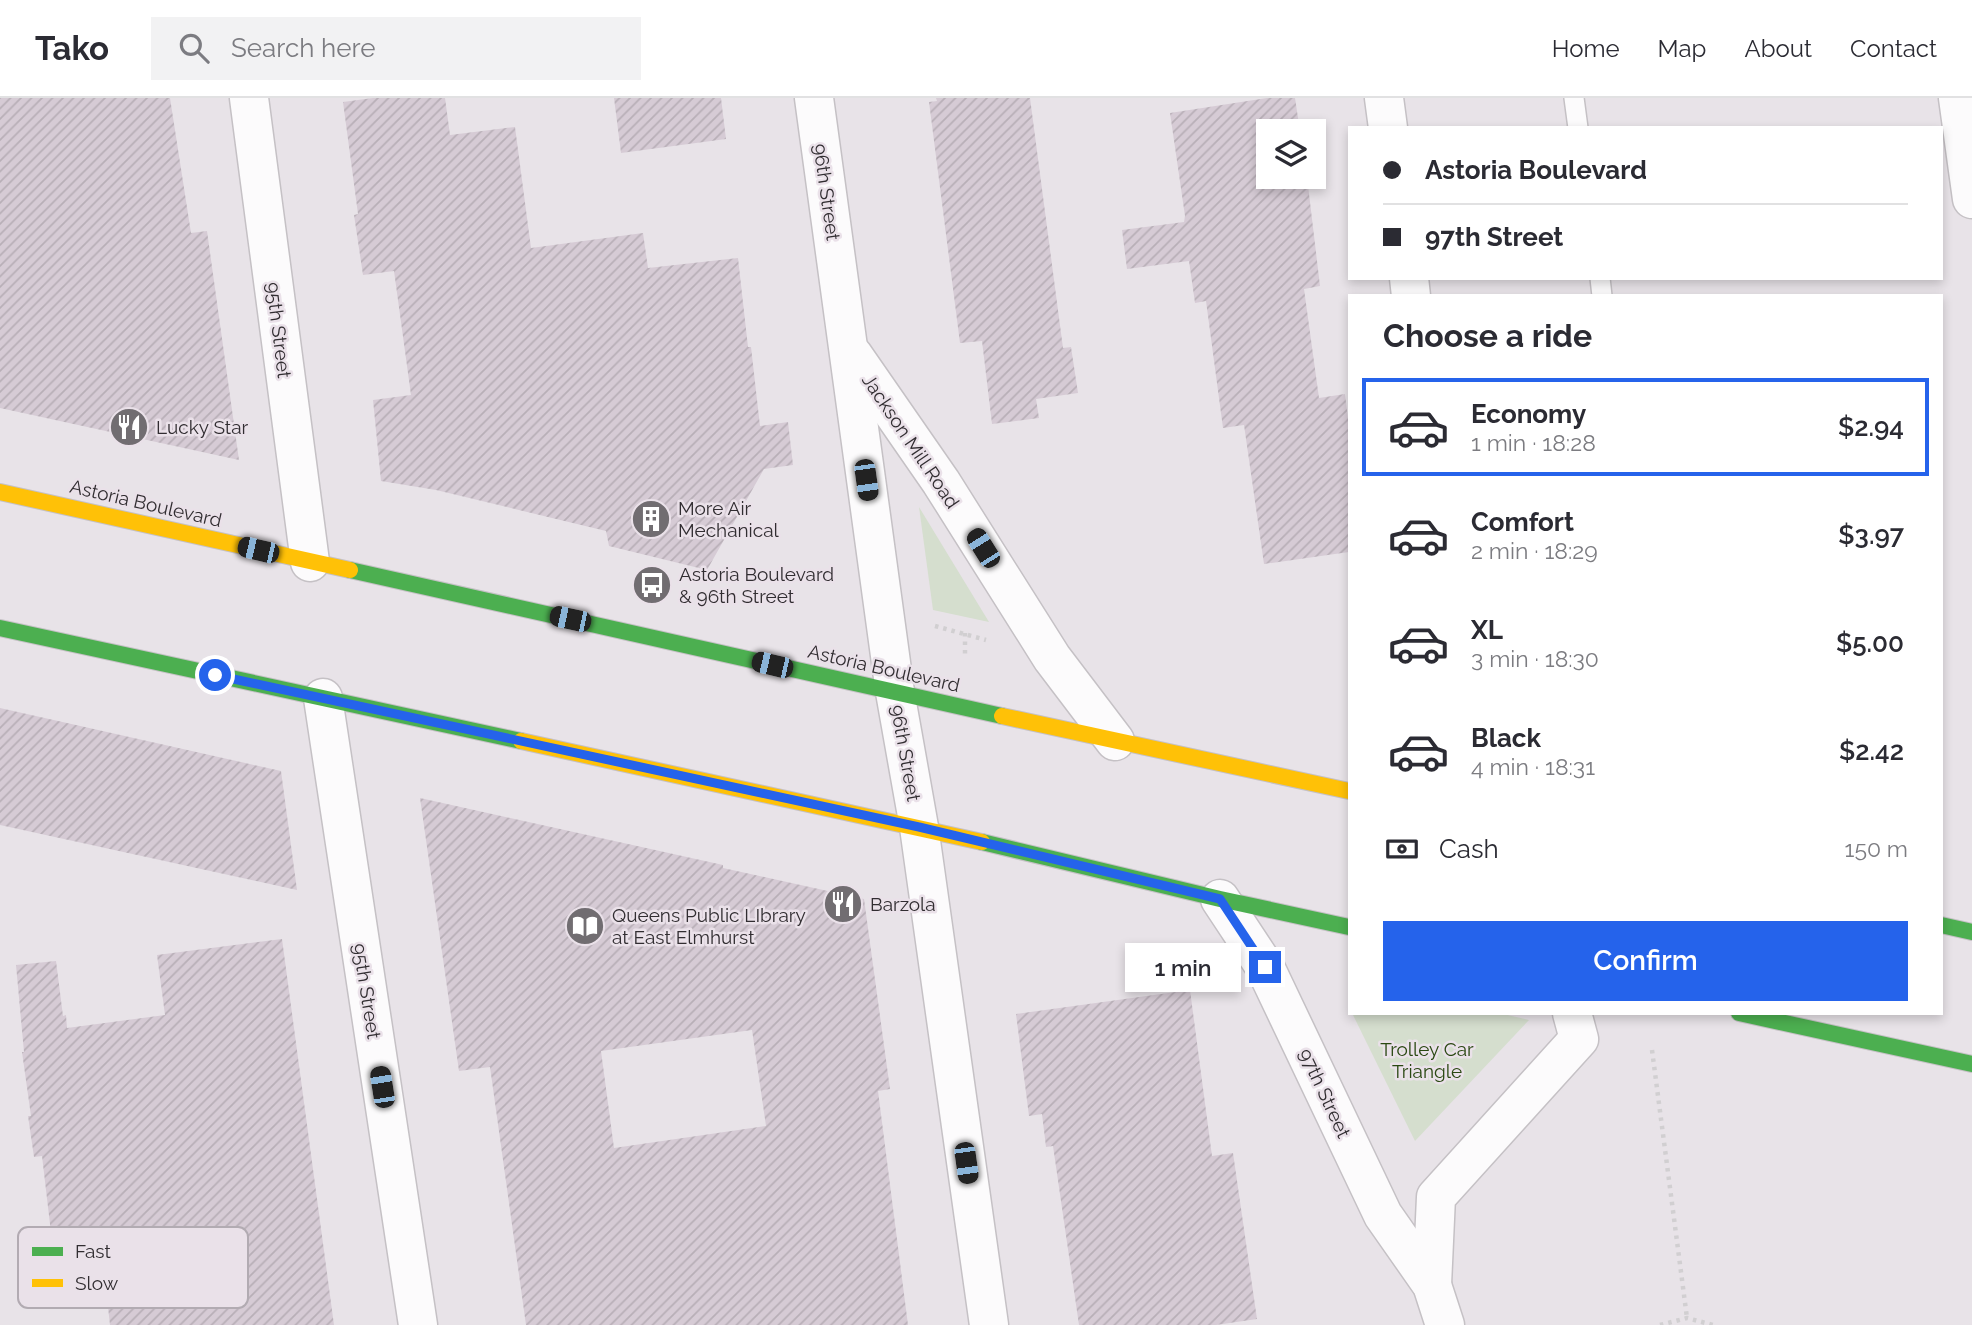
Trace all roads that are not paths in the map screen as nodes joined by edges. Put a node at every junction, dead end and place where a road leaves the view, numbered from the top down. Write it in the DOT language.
graph roads {
  1 [pos="250,98"];
  2 [pos="814,98"];
  3 [pos="1384,98"];
  4 [pos="1574,98"];
  5 [pos="1958,98"];
  6 [pos="1388,126"];
  7 [pos="1578,126"];
  8 [pos="1972,199"];
  9 [pos="848,348"];
  10 [pos="0,492"];
  11 [pos="310,562"];
  12 [pos="0,628"];
  13 [pos="895,692"];
  14 [pos="323,698"];
  15 [pos="1115,741"];
  16 [pos="1348,791"];
  17 [pos="919,827"];
  18 [pos="1220,899"];
  19 [pos="1943,925"];
  20 [pos="1348,927"];
  21 [pos="1972,932"];
  22 [pos="1573,1015"];
  23 [pos="1747,1015"];
  24 [pos="1972,1064"];
  25 [pos="1432,1285"];
  26 [pos="418,1325"];
  27 [pos="989,1325"];
  28 [pos="1445,1325"];
  1 -- 11 [label="street, 95th Street"];
  2 -- 9 [label="street, 96th Street"];
  3 -- 6 [label="street"];
  4 -- 7 [label="lane"];
  5 -- 8 [label="street"];
  9 -- 13 [label="street, 96th Street"];
  9 -- 15 [label="street, Jackson Mill Road"];
  10 -- 11 [label="main road, Astoria Boulevard"];
  11 -- 13 [label="main road, Astoria Boulevard"];
  12 -- 14 [label="main road"];
  13 -- 15 [label="main road, Astoria Boulevard"];
  13 -- 17 [label="street, 96th Street"];
  14 -- 17 [label="main road"];
  14 -- 26 [label="street, 95th Street"];
  15 -- 16 [label="main road, Astoria Boulevard"];
  17 -- 18 [label="main road"];
  17 -- 27 [label="street, 96th Street"];
  18 -- 20 [label="main road"];
  18 -- 25 [label="street, 97th Street"];
  19 -- 21 [label="main road"];
  22 -- 25 [label="street, 97th Street"];
  23 -- 24 [label="main road"];
  25 -- 28 [label="street, 97th Street"];
}
